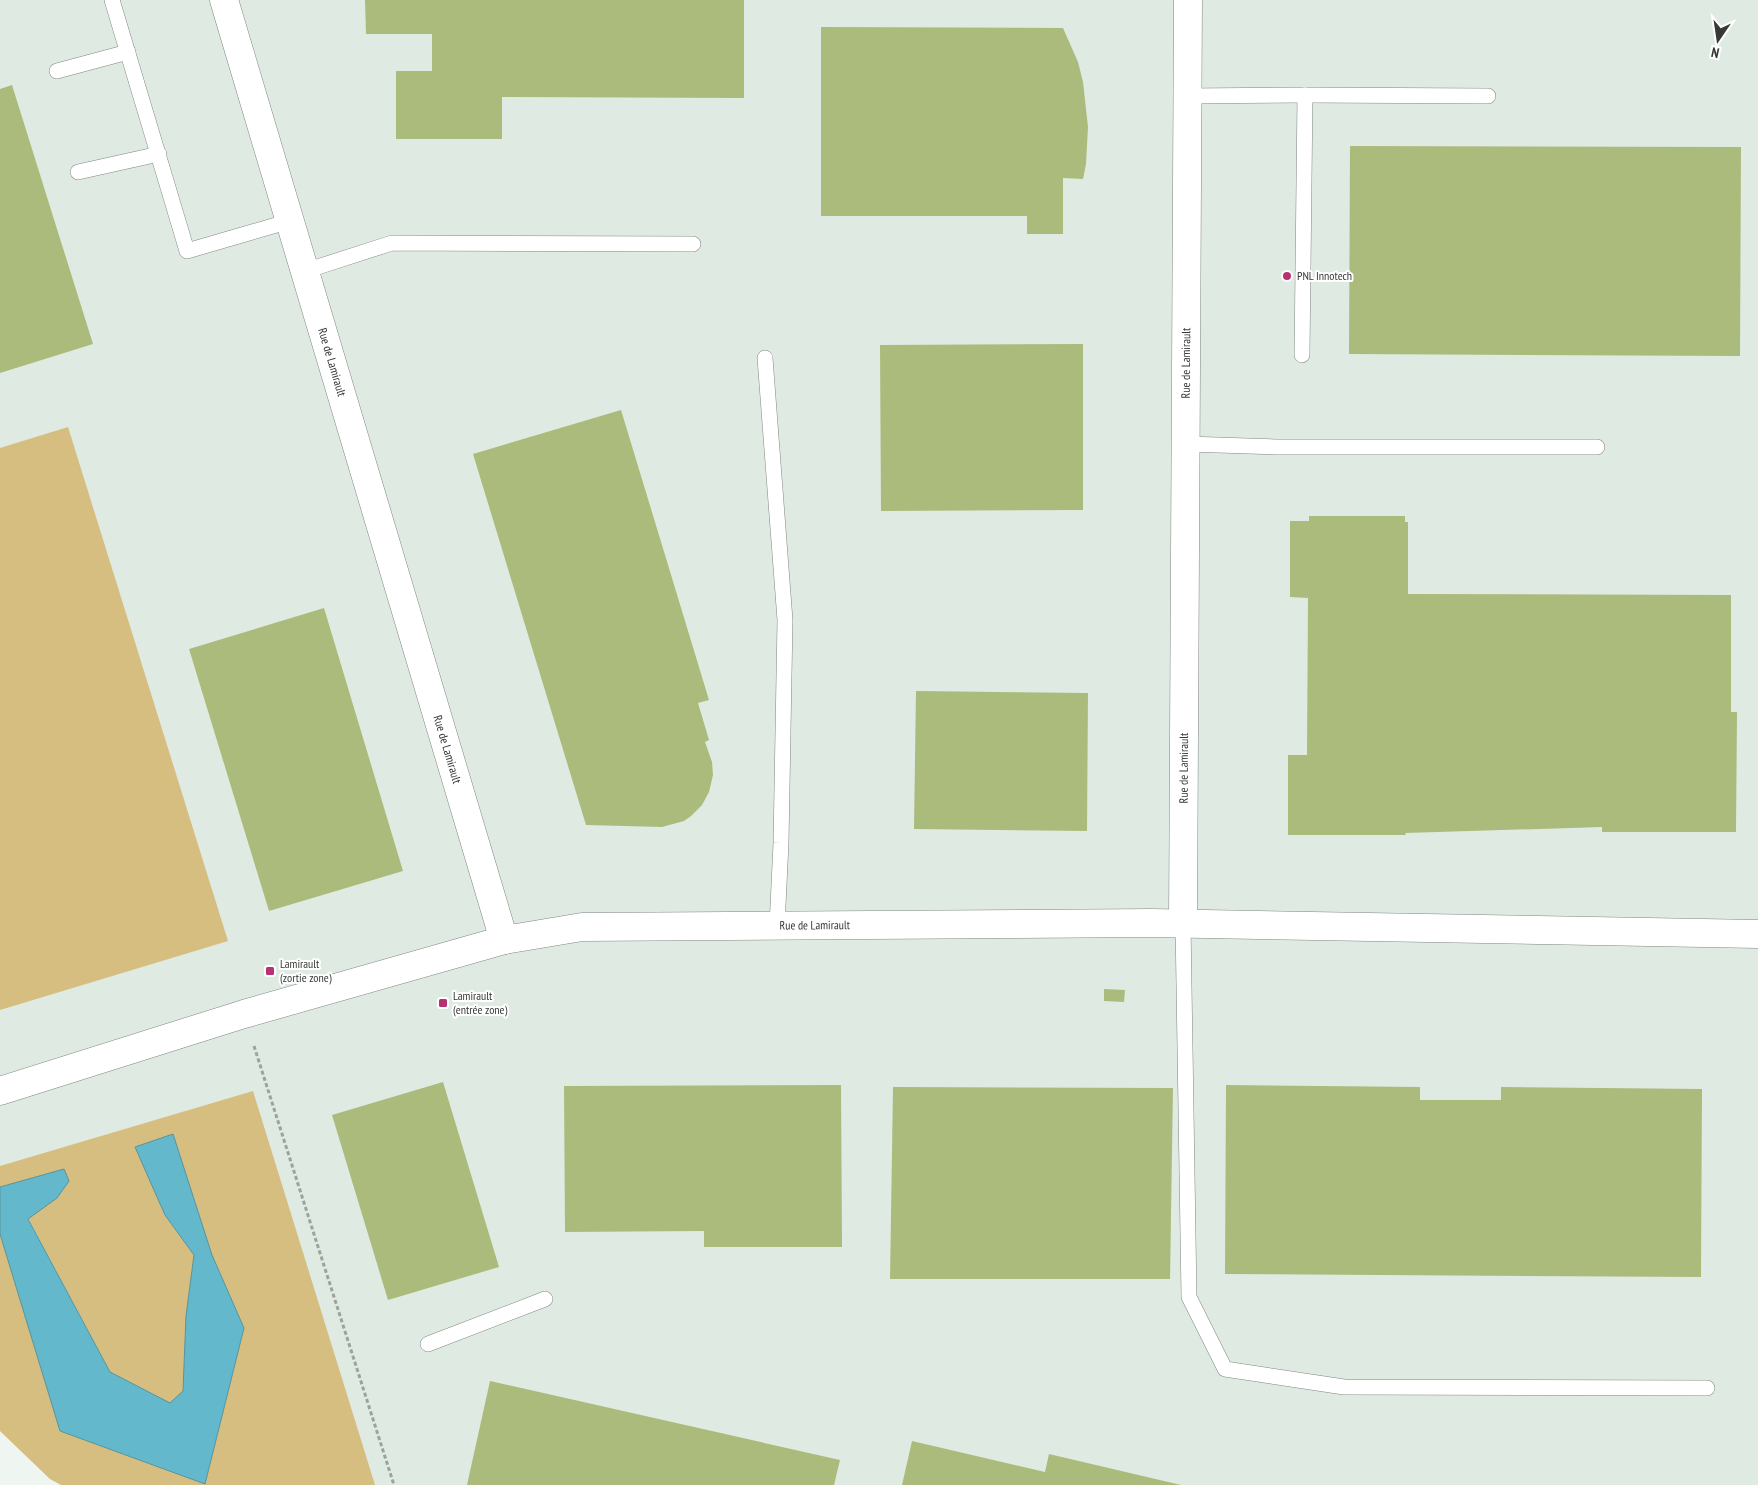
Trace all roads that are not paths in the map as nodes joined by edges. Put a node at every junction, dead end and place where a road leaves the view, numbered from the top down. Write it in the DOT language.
graph roads {
  1 [pos="112,0"];
  2 [pos="224,0"];
  3 [pos="1188,0"];
  4 [pos="128,52"];
  5 [pos="57,71"];
  6 [pos="1305,95"];
  7 [pos="1188,96"];
  8 [pos="1488,96"];
  9 [pos="158,154"];
  10 [pos="78,172"];
  11 [pos="290,221"];
  12 [pos="693,244"];
  13 [pos="305,271"];
  14 [pos="1302,355"];
  15 [pos="765,358"];
  16 [pos="1186,444"];
  17 [pos="1597,447"];
  18 [pos="1184,923"];
  19 [pos="777,926"];
  20 [pos="1758,934"];
  21 [pos="504,940"];
  22 [pos="0,1091"];
  23 [pos="545,1298"];
  24 [pos="428,1344"];
  25 [pos="1707,1388"];
  1 -- 4 [label="lane"];
  2 -- 11 [label="street, Rue de Lamirault"];
  3 -- 7 [label="street, Rue de Lamirault"];
  4 -- 5 [label="lane"];
  4 -- 9 [label="lane"];
  6 -- 7 [label="lane"];
  6 -- 8 [label="lane"];
  6 -- 14 [label="lane"];
  7 -- 16 [label="street, Rue de Lamirault"];
  9 -- 10 [label="lane"];
  9 -- 11 [label="lane"];
  11 -- 13 [label="street, Rue de Lamirault"];
  12 -- 13 [label="lane"];
  13 -- 21 [label="street, Rue de Lamirault"];
  15 -- 19 [label="lane"];
  16 -- 17 [label="lane"];
  16 -- 18 [label="street, Rue de Lamirault"];
  18 -- 19 [label="street, Rue de Lamirault"];
  18 -- 20 [label="street"];
  18 -- 25 [label="lane"];
  19 -- 21 [label="street, Rue de Lamirault"];
  21 -- 22 [label="street"];
  23 -- 24 [label="lane"];
}
